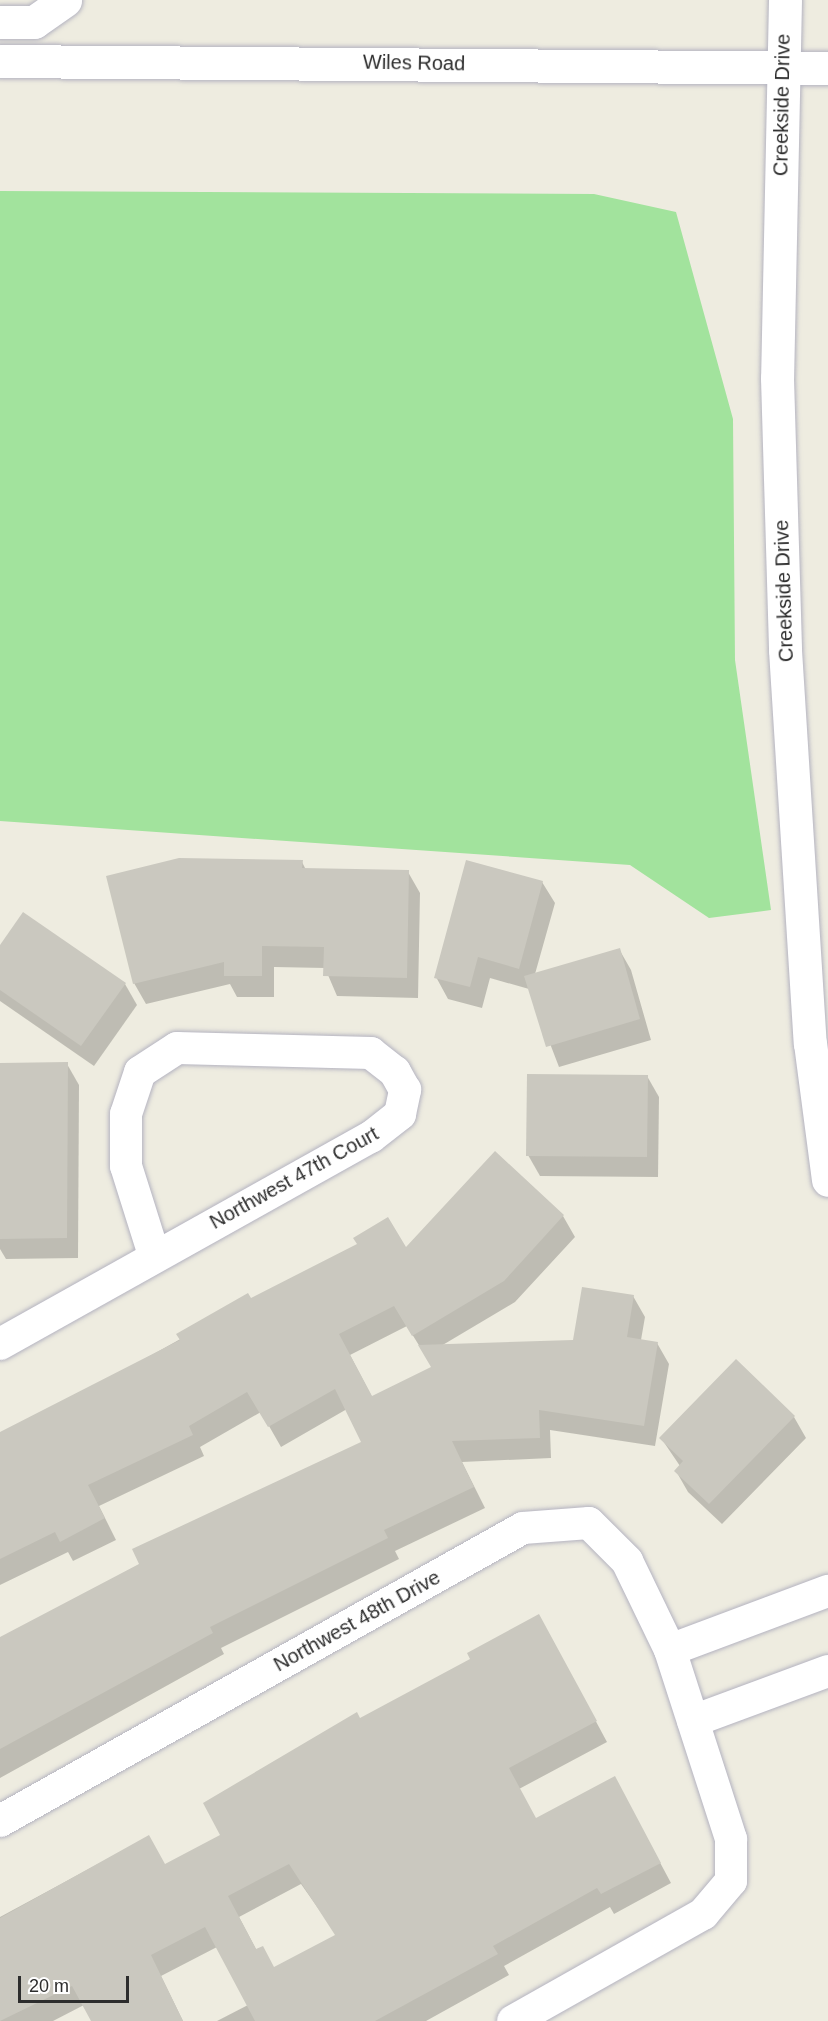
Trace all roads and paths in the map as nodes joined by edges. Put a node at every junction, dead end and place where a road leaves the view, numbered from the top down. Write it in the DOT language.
graph roads {
  1 [pos="65,0"];
  2 [pos="785,0"];
  3 [pos="0,21"];
  4 [pos="0,61"];
  5 [pos="780,67"];
  6 [pos="828,68"];
  7 [pos="828,1180"];
  8 [pos="154,1255"];
  9 [pos="0,1344"];
  10 [pos="828,1591"];
  11 [pos="670,1650"];
  12 [pos="828,1671"];
  13 [pos="693,1721"];
  14 [pos="0,1821"];
  15 [pos="513,2021"];
  1 -- 3 [label="street"];
  2 -- 5 [label="street, Creekside Drive"];
  4 -- 5 [label="street, Wiles Road"];
  5 -- 6 [label="street, Wiles Road"];
  5 -- 7 [label="street, Creekside Drive"];
  8 -- 8 [label="street, Northwest 47th Court"];
  8 -- 9 [label="street, Northwest 47th Court"];
  10 -- 11 [label="street"];
  11 -- 13 [label="street, Northwest 48th Drive"];
  11 -- 14 [label="street, Northwest 48th Drive"];
  12 -- 13 [label="street"];
  13 -- 15 [label="street, Northwest 48th Drive"];
}
